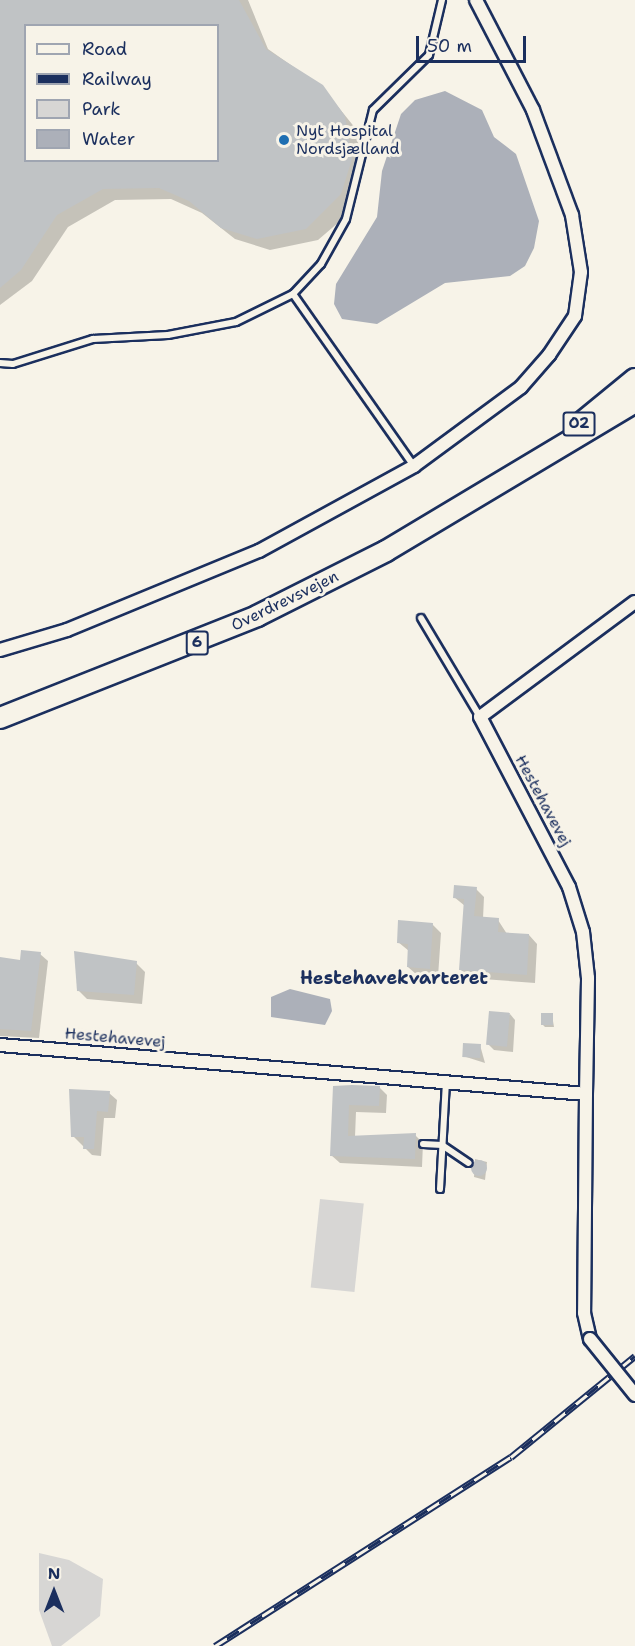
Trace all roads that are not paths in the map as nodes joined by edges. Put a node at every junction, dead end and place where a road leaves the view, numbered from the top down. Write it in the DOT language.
graph roads {
  1 [pos="442,0"];
  2 [pos="476,0"];
  3 [pos="292,294"];
  4 [pos="0,363"];
  5 [pos="635,379"];
  6 [pos="635,402"];
  7 [pos="414,466"];
  8 [pos="523,468"];
  9 [pos="635,602"];
  10 [pos="421,618"];
  11 [pos="0,650"];
  12 [pos="480,717"];
  13 [pos="0,718"];
  14 [pos="0,1045"];
  15 [pos="446,1082"];
  16 [pos="586,1094"];
  17 [pos="423,1144"];
  18 [pos="442,1144"];
  19 [pos="469,1163"];
  20 [pos="440,1188"];
  21 [pos="635,1395"];
  1 -- 3 [label="lane"];
  2 -- 7 [label="street"];
  3 -- 4 [label="lane"];
  3 -- 7 [label="lane"];
  5 -- 8 [label="main road, Overdrevsvejen / O2"];
  6 -- 8 [label="main road, Overdrevsvejen / 6"];
  7 -- 11 [label="street"];
  8 -- 13 [label="main road, Overdrevsvejen / 6"];
  9 -- 12 [label="street"];
  10 -- 12 [label="lane"];
  12 -- 16 [label="street, Hestehavevej"];
  14 -- 15 [label="street, Hestehavevej"];
  15 -- 16 [label="street, Hestehavevej"];
  15 -- 18 [label="lane"];
  16 -- 21 [label="street, Hestehavevej, bridge"];
  17 -- 18 [label="lane"];
  18 -- 19 [label="lane"];
  18 -- 20 [label="lane"];
}
